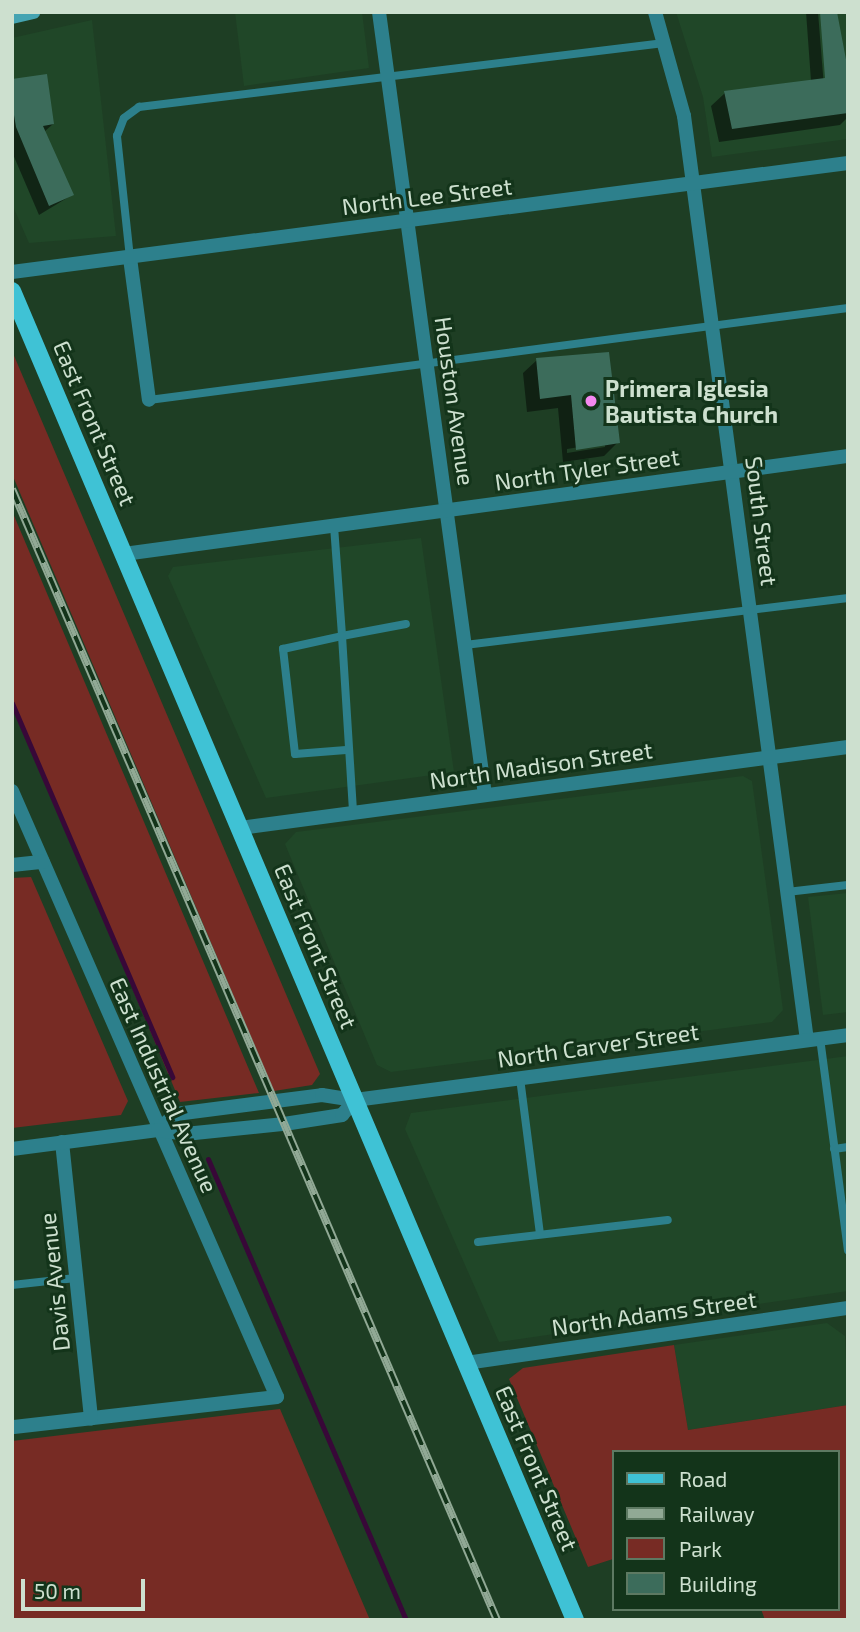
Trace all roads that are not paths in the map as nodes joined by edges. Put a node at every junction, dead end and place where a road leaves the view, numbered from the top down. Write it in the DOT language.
graph roads {
  1 [pos="33,12"];
  2 [pos="379,12"];
  3 [pos="655,12"];
  4 [pos="12,17"];
  5 [pos="666,43"];
  6 [pos="389,77"];
  7 [pos="848,163"];
  8 [pos="693,185"];
  9 [pos="408,221"];
  10 [pos="130,258"];
  11 [pos="12,272"];
  12 [pos="12,290"];
  13 [pos="848,308"];
  14 [pos="712,326"];
  15 [pos="427,366"];
  16 [pos="149,400"];
  17 [pos="848,456"];
  18 [pos="732,471"];
  19 [pos="447,511"];
  20 [pos="334,526"];
  21 [pos="124,554"];
  22 [pos="848,598"];
  23 [pos="750,611"];
  24 [pos="406,624"];
  25 [pos="342,636"];
  26 [pos="465,645"];
  27 [pos="848,747"];
  28 [pos="346,750"];
  29 [pos="769,757"];
  30 [pos="12,790"];
  31 [pos="485,795"];
  32 [pos="353,813"];
  33 [pos="240,828"];
  34 [pos="43,862"];
  35 [pos="12,865"];
  36 [pos="848,885"];
  37 [pos="787,892"];
  38 [pos="848,1035"];
  39 [pos="813,1039"];
  40 [pos="520,1078"];
  41 [pos="355,1100"];
  42 [pos="158,1130"];
  43 [pos="62,1142"];
  44 [pos="848,1147"];
  45 [pos="12,1149"];
  46 [pos="834,1149"];
  47 [pos="668,1220"];
  48 [pos="540,1234"];
  49 [pos="478,1242"];
  50 [pos="848,1250"];
  51 [pos="76,1278"];
  52 [pos="12,1285"];
  53 [pos="848,1308"];
  54 [pos="467,1363"];
  55 [pos="91,1418"];
  56 [pos="12,1427"];
  57 [pos="575,1620"];
  1 -- 4 [label="main road"];
  2 -- 6 [label="street, Houston Avenue"];
  3 -- 5 [label="street, South Street"];
  5 -- 6 [label="lane"];
  5 -- 8 [label="street, South Street"];
  6 -- 9 [label="street, Houston Avenue"];
  6 -- 10 [label="lane"];
  7 -- 8 [label="street, North Lee Street"];
  8 -- 9 [label="street, North Lee Street"];
  8 -- 14 [label="street, South Street"];
  9 -- 10 [label="street, North Lee Street"];
  9 -- 15 [label="street, Houston Avenue"];
  10 -- 11 [label="street, North Lee Street"];
  10 -- 16 [label="street"];
  12 -- 21 [label="main road, East Front Street"];
  13 -- 14 [label="lane"];
  14 -- 15 [label="lane"];
  14 -- 18 [label="street, South Street"];
  15 -- 16 [label="lane"];
  15 -- 19 [label="street, Houston Avenue"];
  17 -- 18 [label="street, North Tyler Street"];
  18 -- 19 [label="street, North Tyler Street"];
  18 -- 23 [label="street, South Street"];
  19 -- 20 [label="street, North Tyler Street"];
  19 -- 26 [label="street, Houston Avenue"];
  20 -- 21 [label="street, North Tyler Street"];
  20 -- 25 [label="lane"];
  21 -- 33 [label="main road, East Front Street"];
  22 -- 23 [label="lane"];
  23 -- 26 [label="lane"];
  23 -- 29 [label="street, South Street"];
  24 -- 25 [label="lane"];
  25 -- 28 [label="lane"];
  25 -- 28 [label="lane"];
  26 -- 31 [label="street, Houston Avenue"];
  27 -- 29 [label="street, North Madison Street"];
  28 -- 32 [label="lane"];
  29 -- 31 [label="street, North Madison Street"];
  29 -- 37 [label="street, South Street"];
  30 -- 34 [label="street, East Industrial Avenue"];
  31 -- 32 [label="street, North Madison Street"];
  32 -- 33 [label="street, North Madison Street"];
  33 -- 41 [label="main road, East Front Street"];
  34 -- 35 [label="street"];
  34 -- 42 [label="street, East Industrial Avenue"];
  36 -- 37 [label="lane"];
  37 -- 39 [label="street, South Street"];
  38 -- 39 [label="street, North Carver Street"];
  39 -- 40 [label="street, North Carver Street"];
  39 -- 46 [label="lane"];
  40 -- 41 [label="street, North Carver Street"];
  40 -- 48 [label="lane"];
  41 -- 42 [label="street, North Carver Street"];
  41 -- 42 [label="street, North Carver Street"];
  41 -- 54 [label="main road, East Front Street"];
  42 -- 43 [label="street, North Carver Street"];
  42 -- 55 [label="street, East Industrial Avenue"];
  43 -- 45 [label="street, North Carver Street"];
  43 -- 51 [label="street, Davis Avenue"];
  44 -- 46 [label="lane"];
  46 -- 50 [label="lane"];
  47 -- 48 [label="lane"];
  48 -- 49 [label="lane"];
  51 -- 52 [label="lane"];
  51 -- 55 [label="street, Davis Avenue"];
  53 -- 54 [label="street, North Adams Street"];
  54 -- 57 [label="main road, East Front Street"];
  55 -- 56 [label="street"];
}
